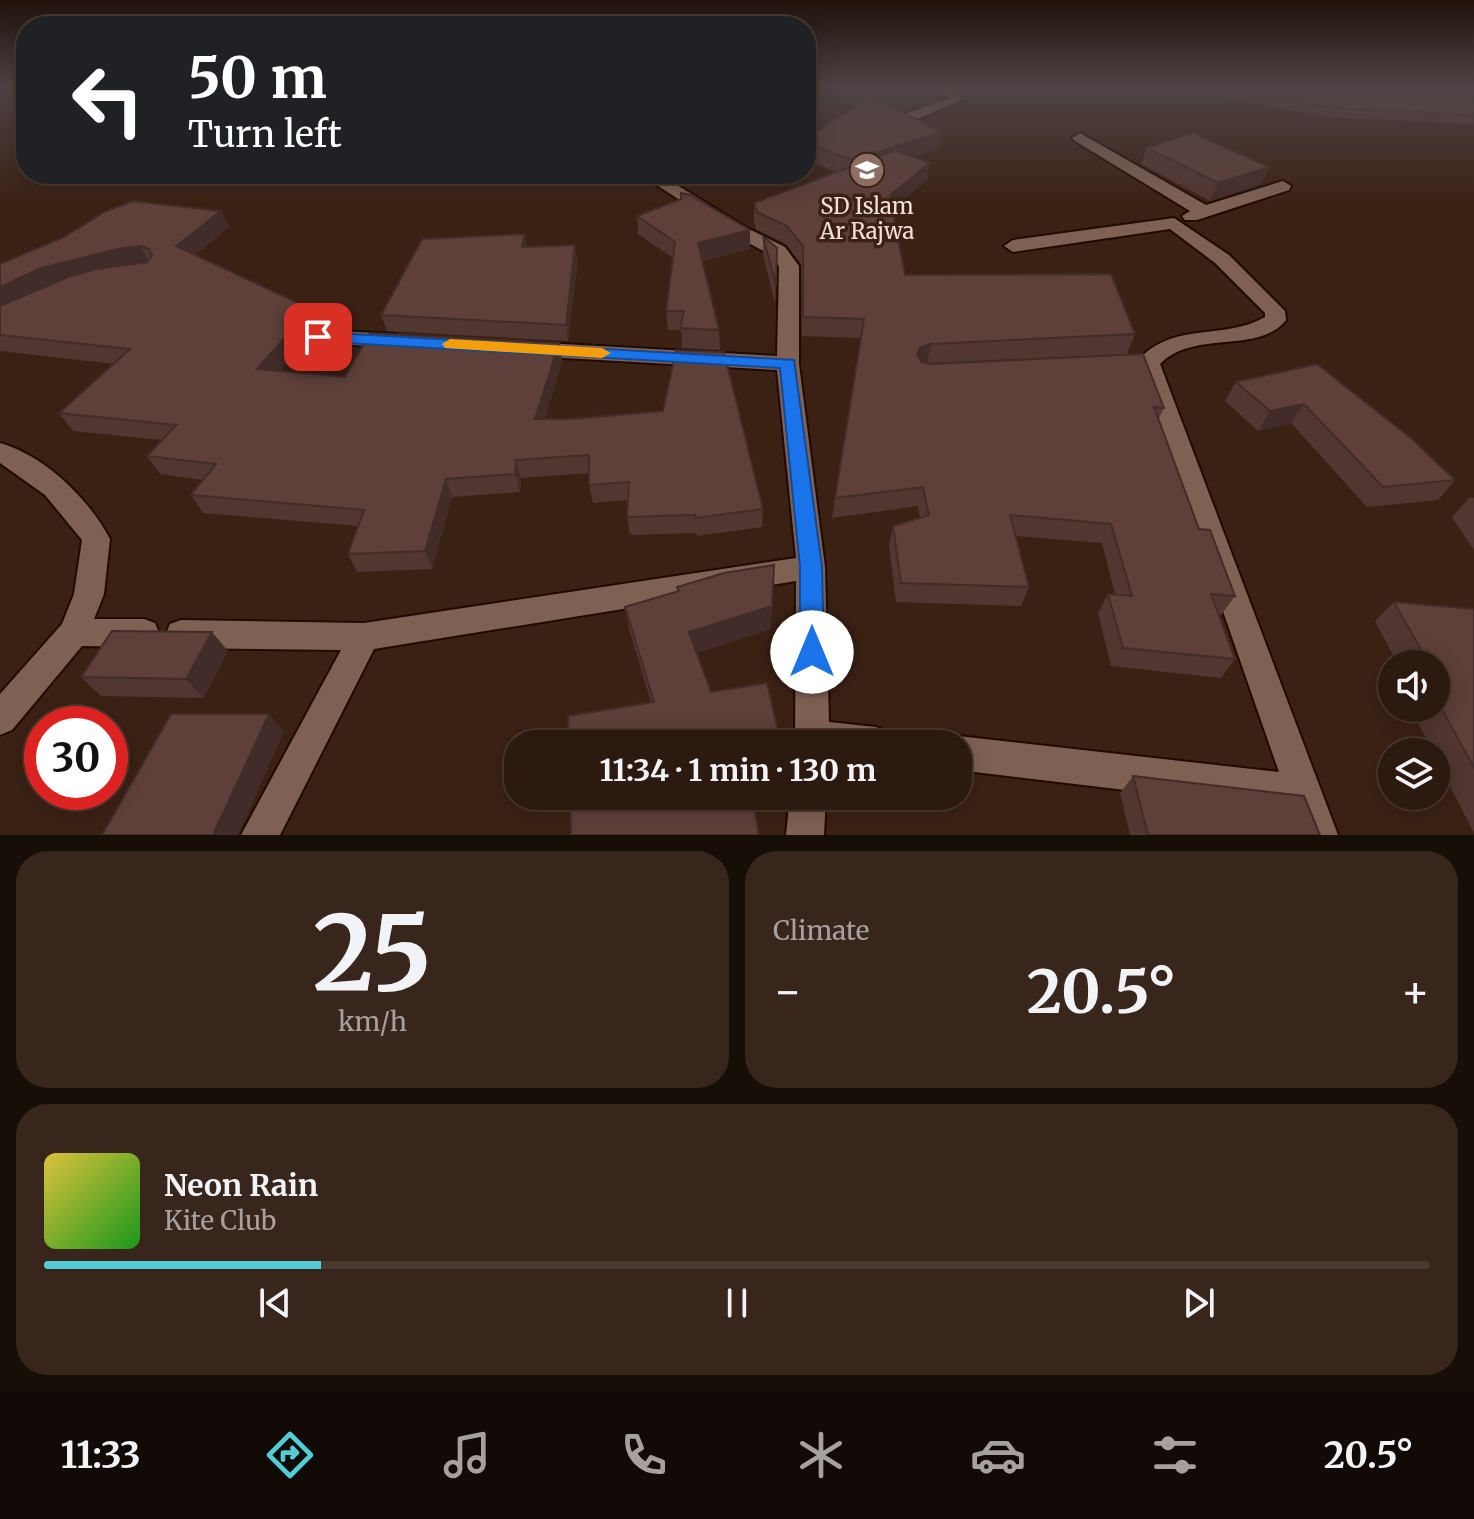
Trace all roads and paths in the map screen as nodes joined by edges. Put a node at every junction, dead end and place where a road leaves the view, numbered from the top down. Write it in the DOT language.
graph roads {
  1 [pos="1080,138"];
  2 [pos="664,184"];
  3 [pos="1283,186"];
  4 [pos="1203,211"];
  5 [pos="1174,223"];
  6 [pos="1013,246"];
  7 [pos="318,337"];
  8 [pos="420,342"];
  9 [pos="510,348"];
  10 [pos="1148,363"];
  11 [pos="788,364"];
  12 [pos="1087,366"];
  13 [pos="0,452"];
  14 [pos="811,567"];
  15 [pos="74,632"];
  16 [pos="364,637"];
  17 [pos="0,719"];
  18 [pos="812,730"];
  19 [pos="972,755"];
  20 [pos="1303,793"];
  21 [pos="807,810"];
  22 [pos="260,835"];
  23 [pos="805,835"];
  24 [pos="1319,835"];
  1 -- 4 [label="street"];
  2 -- 11 [label="street"];
  3 -- 4 [label="street"];
  4 -- 5 [label="street"];
  5 -- 6 [label="street"];
  5 -- 10 [label="street"];
  7 -- 8 [label="street"];
  9 -- 11 [label="street"];
  10 -- 12 [label="street"];
  10 -- 20 [label="street"];
  11 -- 14 [label="street"];
  13 -- 15 [label="street"];
  14 -- 16 [label="street"];
  14 -- 18 [label="street"];
  15 -- 16 [label="street"];
  15 -- 17 [label="street"];
  16 -- 22 [label="street"];
  19 -- 20 [label="street"];
  20 -- 24 [label="street"];
  21 -- 23 [label="street"];
}
